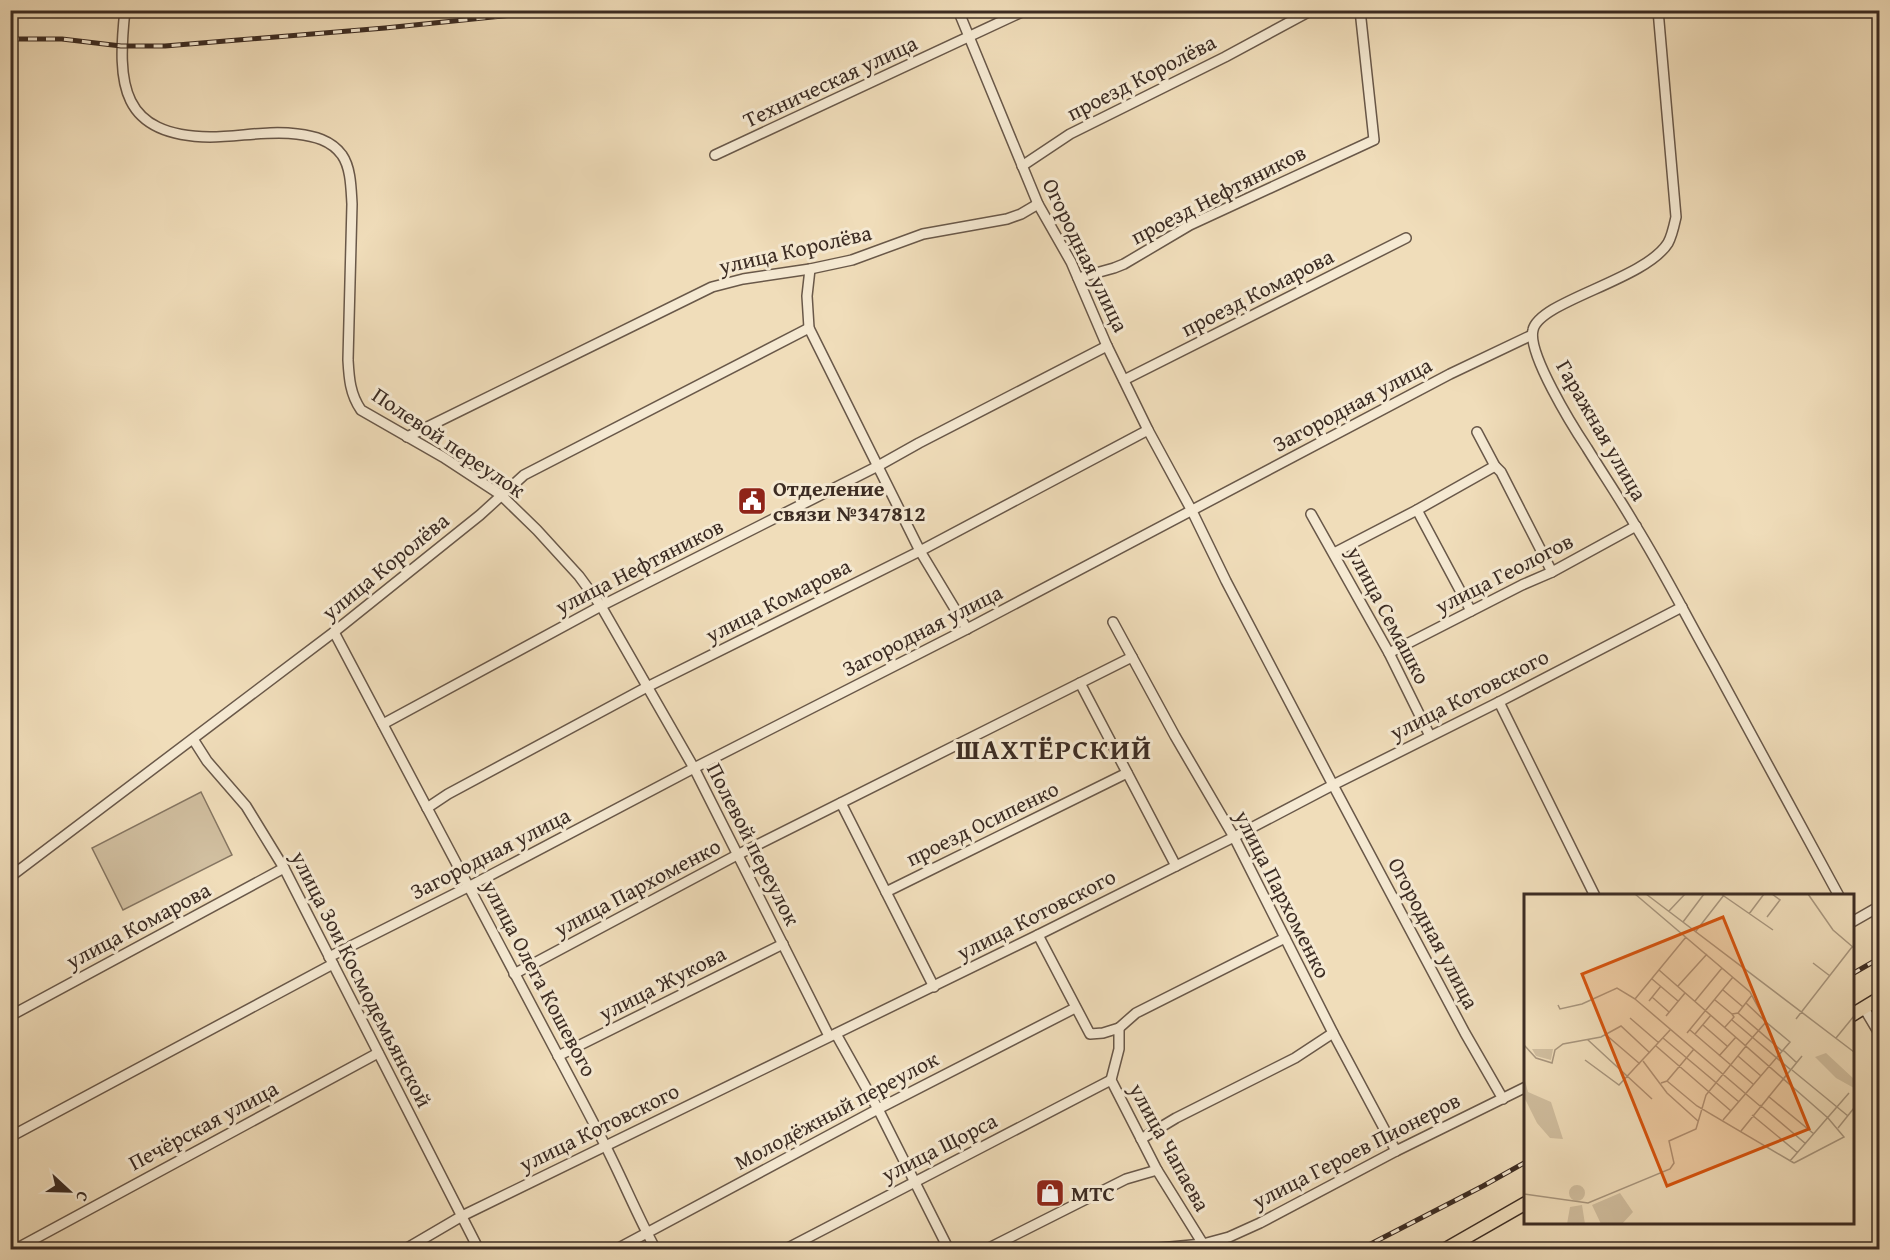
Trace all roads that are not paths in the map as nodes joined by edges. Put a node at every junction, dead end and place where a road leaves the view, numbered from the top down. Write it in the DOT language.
graph roads {
  1 [pos="125,10"];
  2 [pos="958,10"];
  3 [pos="1026,10"];
  4 [pos="1312,10"];
  5 [pos="1360,10"];
  6 [pos="1658,10"];
  7 [pos="971,37"];
  8 [pos="715,155"];
  9 [pos="1022,166"];
  10 [pos="1038,204"];
  11 [pos="1406,238"];
  12 [pos="810,269"];
  13 [pos="1078,278"];
  14 [pos="809,328"];
  15 [pos="1532,335"];
  16 [pos="1107,346"];
  17 [pos="1124,380"];
  18 [pos="1148,430"];
  19 [pos="1477,432"];
  20 [pos="407,437"];
  21 [pos="878,466"];
  22 [pos="1495,466"];
  23 [pos="501,495"];
  24 [pos="1417,510"];
  25 [pos="1192,511"];
  26 [pos="1311,514"];
  27 [pos="1636,526"];
  28 [pos="920,551"];
  29 [pos="1334,553"];
  30 [pos="1552,572"];
  31 [pos="601,606"];
  32 [pos="1682,607"];
  33 [pos="1472,611"];
  34 [pos="1113,622"];
  35 [pos="967,629"];
  36 [pos="334,632"];
  37 [pos="1389,653"];
  38 [pos="1132,657"];
  39 [pos="1080,683"];
  40 [pos="647,687"];
  41 [pos="1499,702"];
  42 [pos="382,724"];
  43 [pos="1430,736"];
  44 [pos="192,739"];
  45 [pos="694,768"];
  46 [pos="1127,773"];
  47 [pos="1333,785"];
  48 [pos="841,803"];
  49 [pos="427,808"];
  50 [pos="1234,837"];
  51 [pos="737,855"];
  52 [pos="1176,866"];
  53 [pos="284,868"];
  54 [pos="10,877"];
  55 [pos="470,886"];
  56 [pos="886,892"];
  57 [pos="1594,894"];
  58 [pos="1838,894"];
  59 [pos="1880,906"];
  60 [pos="1854,920"];
  61 [pos="1038,935"];
  62 [pos="1285,938"];
  63 [pos="783,944"];
  64 [pos="331,961"];
  65 [pos="514,974"];
  66 [pos="934,987"];
  67 [pos="1880,998"];
  68 [pos="1075,1008"];
  69 [pos="1864,1008"];
  70 [pos="1854,1014"];
  71 [pos="10,1016"];
  72 [pos="1119,1028"];
  73 [pos="1333,1033"];
  74 [pos="833,1035"];
  75 [pos="1880,1035"];
  76 [pos="378,1053"];
  77 [pos="558,1056"];
  78 [pos="1112,1080"];
  79 [pos="1524,1089"];
  80 [pos="1503,1099"];
  81 [pos="878,1109"];
  82 [pos="10,1137"];
  83 [pos="1141,1139"];
  84 [pos="605,1146"];
  85 [pos="1396,1152"];
  86 [pos="1157,1170"];
  87 [pos="914,1182"];
  88 [pos="1524,1204"];
  89 [pos="462,1216"];
  90 [pos="647,1232"];
  91 [pos="1203,1244"];
  92 [pos="14,1250"];
  93 [pos="404,1250"];
  94 [pos="479,1250"];
  95 [pos="615,1250"];
  96 [pos="656,1250"];
  97 [pos="784,1250"];
  98 [pos="949,1250"];
  99 [pos="985,1250"];
  100 [pos="1137,1250"];
  101 [pos="1444,1250"];
  1 -- 20 [label="street, Полевой переулок"];
  2 -- 7 [label="street, Огородная улица"];
  3 -- 7 [label="street, Техническая улица"];
  4 -- 9 [label="street, проезд Королёва"];
  5 -- 13 [label="street, проезд Нефтяников"];
  6 -- 15 [label="street"];
  7 -- 8 [label="street, Техническая улица"];
  7 -- 9 [label="street, Огородная улица"];
  9 -- 10 [label="street, Огородная улица"];
  10 -- 12 [label="street, улица Королёва"];
  10 -- 13 [label="street, Огородная улица"];
  11 -- 17 [label="street, проезд Комарова"];
  12 -- 14 [label="street"];
  12 -- 20 [label="street, улица Королёва"];
  13 -- 16 [label="street, Огородная улица"];
  14 -- 21 [label="street"];
  14 -- 23 [label="street, улица Королёва"];
  15 -- 25 [label="street, Загородная улица"];
  15 -- 27 [label="street, Гаражная улица"];
  16 -- 17 [label="street, Огородная улица"];
  16 -- 21 [label="street, улица Нефтяников"];
  17 -- 18 [label="street, Огородная улица"];
  18 -- 25 [label="street, Огородная улица"];
  18 -- 28 [label="street, улица Комарова"];
  19 -- 22 [label="street"];
  20 -- 23 [label="street, Полевой переулок"];
  21 -- 28 [label="street"];
  21 -- 31 [label="street, улица Нефтяников"];
  22 -- 24 [label="street"];
  22 -- 30 [label="street"];
  23 -- 31 [label="street, Полевой переулок"];
  23 -- 36 [label="street, улица Королёва"];
  24 -- 29 [label="street"];
  24 -- 33 [label="street"];
  25 -- 35 [label="street, Загородная улица"];
  25 -- 47 [label="street, Огородная улица"];
  26 -- 29 [label="street, улица Семашко"];
  27 -- 30 [label="street, улица Геологов"];
  27 -- 32 [label="street, Гаражная улица"];
  28 -- 35 [label="street"];
  28 -- 40 [label="street, улица Комарова"];
  29 -- 37 [label="street, улица Семашко"];
  30 -- 33 [label="street, улица Геологов"];
  31 -- 40 [label="street, Полевой переулок"];
  31 -- 42 [label="street, улица Нефтяников"];
  32 -- 41 [label="street, улица Котовского"];
  32 -- 58 [label="street, Гаражная улица"];
  33 -- 37 [label="street, улица Геологов"];
  34 -- 38 [label="street, улица Пархоменко"];
  35 -- 45 [label="street, Загородная улица"];
  36 -- 42 [label="street, улица Олега Кошевого"];
  36 -- 44 [label="street, улица Королёва"];
  37 -- 43 [label="street, улица Семашко"];
  38 -- 39 [label="street, улица Пархоменко"];
  38 -- 50 [label="street, улица Пархоменко"];
  39 -- 46 [label="street"];
  39 -- 48 [label="street, улица Пархоменко"];
  40 -- 45 [label="street, Полевой переулок"];
  40 -- 49 [label="street, улица Комарова"];
  41 -- 43 [label="street, улица Котовского"];
  41 -- 57 [label="street"];
  42 -- 49 [label="street, улица Олега Кошевого"];
  43 -- 47 [label="street, улица Котовского"];
  44 -- 53 [label="street, улица Зои Космодемьянской"];
  44 -- 54 [label="street, улица Королёва"];
  45 -- 51 [label="street, Полевой переулок"];
  45 -- 55 [label="street, Загородная улица"];
  46 -- 52 [label="street"];
  46 -- 56 [label="street, проезд Осипенко"];
  47 -- 50 [label="street, улица Котовского"];
  47 -- 80 [label="street, Огородная улица"];
  48 -- 51 [label="street, улица Пархоменко"];
  48 -- 56 [label="street"];
  49 -- 55 [label="street, улица Олега Кошевого"];
  50 -- 52 [label="street, улица Котовского"];
  50 -- 62 [label="street, улица Пархоменко"];
  51 -- 63 [label="street, Полевой переулок"];
  51 -- 65 [label="street, улица Пархоменко"];
  52 -- 61 [label="street, улица Котовского"];
  53 -- 64 [label="street, улица Зои Космодемьянской"];
  53 -- 71 [label="street, улица Комарова"];
  55 -- 64 [label="street, Загородная улица"];
  55 -- 65 [label="street, улица Олега Кошевого"];
  56 -- 66 [label="street"];
  59 -- 60 [label="street"];
  61 -- 66 [label="street, улица Котовского"];
  61 -- 68 [label="street"];
  62 -- 72 [label="street"];
  62 -- 73 [label="street, улица Пархоменко"];
  63 -- 74 [label="street, Полевой переулок"];
  63 -- 77 [label="street, улица Жукова"];
  64 -- 76 [label="street, улица Зои Космодемьянской"];
  64 -- 82 [label="street"];
  65 -- 77 [label="street, улица Олега Кошевого"];
  66 -- 74 [label="street, улица Котовского"];
  67 -- 69 [label="main road"];
  68 -- 72 [label="street"];
  68 -- 81 [label="street, Молодёжный переулок"];
  69 -- 70 [label="main road"];
  69 -- 75 [label="street"];
  72 -- 78 [label="street, улица Чапаева"];
  73 -- 83 [label="street"];
  73 -- 85 [label="street, улица Пархоменко"];
  74 -- 81 [label="street, Полевой переулок"];
  74 -- 84 [label="street, улица Котовского"];
  76 -- 89 [label="street, улица Зои Космодемьянской"];
  76 -- 92 [label="street, Печёрская улица"];
  77 -- 84 [label="street, улица Олега Кошевого"];
  78 -- 83 [label="street, улица Чапаева"];
  78 -- 87 [label="street, улица Щорса"];
  79 -- 80 [label="street, улица Героев Пионеров"];
  80 -- 85 [label="street, улица Героев Пионеров"];
  81 -- 87 [label="street, Полевой переулок"];
  81 -- 90 [label="street, Молодёжный переулок"];
  83 -- 86 [label="street, улица Чапаева"];
  84 -- 89 [label="street, улица Котовского"];
  84 -- 90 [label="street, улица Олега Кошевого"];
  85 -- 91 [label="street, улица Героев Пионеров"];
  86 -- 91 [label="street, улица Чапаева"];
  86 -- 99 [label="street"];
  87 -- 97 [label="street, улица Щорса"];
  87 -- 98 [label="street, Полевой переулок"];
  88 -- 101 [label="main road"];
  89 -- 93 [label="street, улица Котовского"];
  89 -- 94 [label="street, улица Зои Космодемьянской"];
  90 -- 95 [label="street, Молодёжный переулок"];
  90 -- 96 [label="street, улица Олега Кошевого"];
  91 -- 100 [label="street, улица Героев Пионеров"];
}
